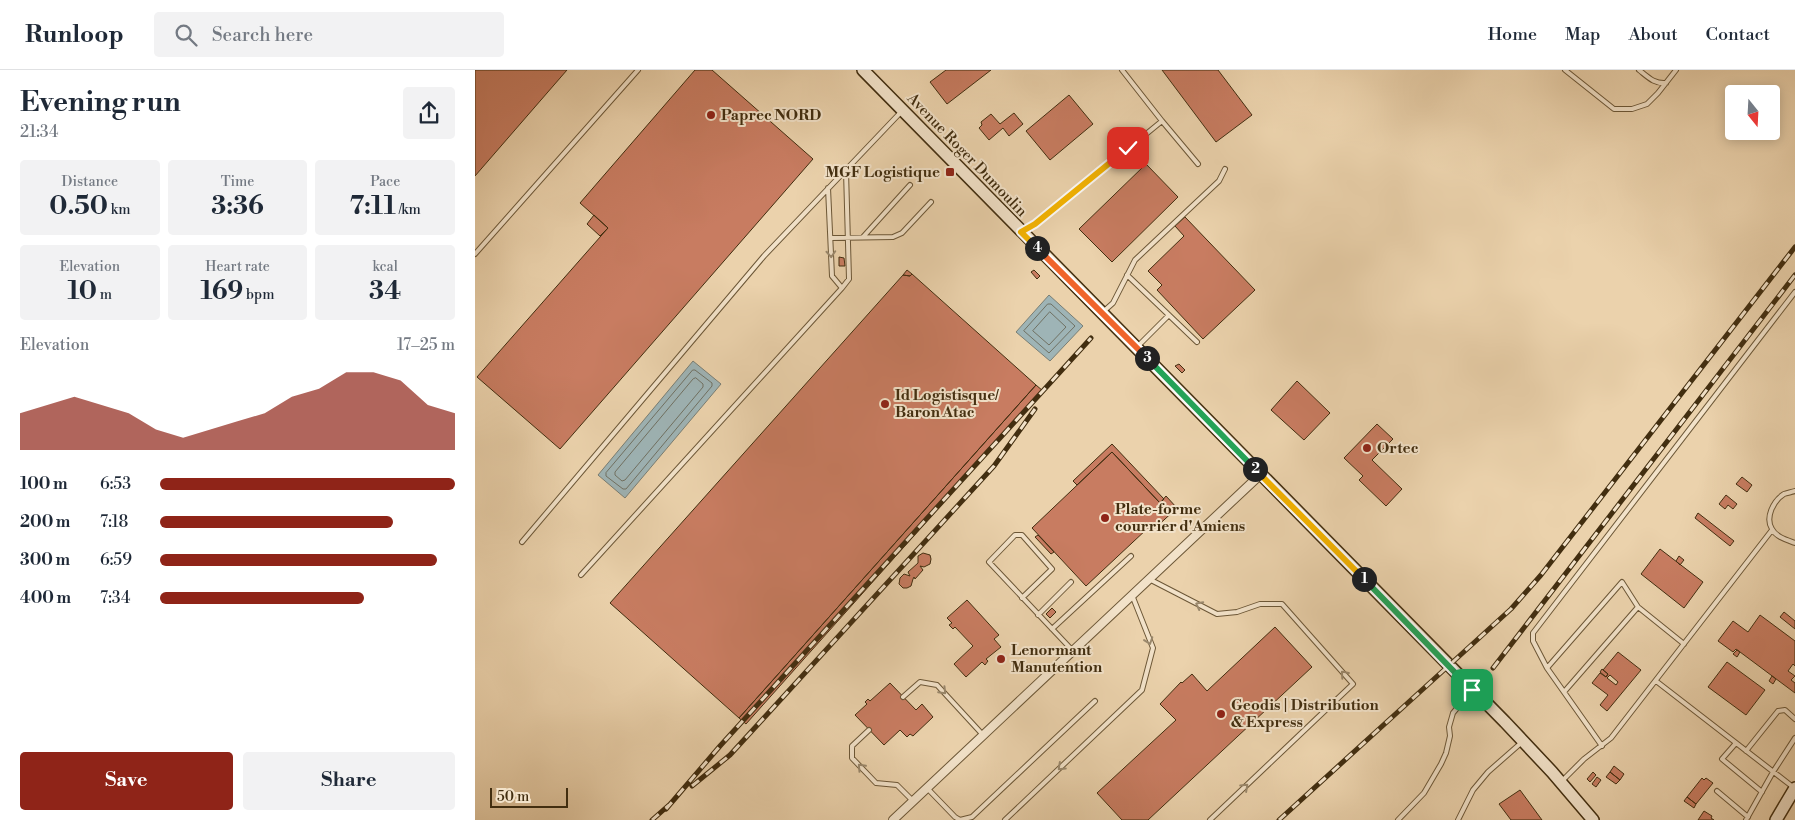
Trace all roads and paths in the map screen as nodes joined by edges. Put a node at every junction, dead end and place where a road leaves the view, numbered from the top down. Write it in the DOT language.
graph roads {
  1 [pos="637,70"];
  2 [pos="863,70"];
  3 [pos="1122,70"];
  4 [pos="1565,70"];
  5 [pos="1639,70"];
  6 [pos="1676,70"];
  7 [pos="1666,83"];
  8 [pos="902,111"];
  9 [pos="1162,121"];
  10 [pos="1198,164"];
  11 [pos="1225,169"];
  12 [pos="846,170"];
  13 [pos="910,186"];
  14 [pos="829,188"];
  15 [pos="931,202"];
  16 [pos="1021,232"];
  17 [pos="831,238"];
  18 [pos="848,238"];
  19 [pos="863,238"];
  20 [pos="475,254"];
  21 [pos="1127,275"];
  22 [pos="842,288"];
  23 [pos="1795,292"];
  24 [pos="1102,313"];
  25 [pos="1169,315"];
  26 [pos="1197,342"];
  27 [pos="1136,348"];
  28 [pos="1261,474"];
  29 [pos="1795,491"];
  30 [pos="1772,530"];
  31 [pos="522,542"];
  32 [pos="1795,543"];
  33 [pos="1131,556"];
  34 [pos="581,575"];
  35 [pos="1149,579"];
  36 [pos="1071,582"];
  37 [pos="1132,595"];
  38 [pos="1022,598"];
  39 [pos="1638,607"];
  40 [pos="1038,614"];
  41 [pos="1052,629"];
  42 [pos="1684,644"];
  43 [pos="1073,651"];
  44 [pos="1547,668"];
  45 [pos="1656,681"];
  46 [pos="1472,690"];
  47 [pos="1564,692"];
  48 [pos="903,697"];
  49 [pos="1095,701"];
  50 [pos="1795,719"];
  51 [pos="869,730"];
  52 [pos="983,735"];
  53 [pos="1795,738"];
  54 [pos="1523,741"];
  55 [pos="1736,743"];
  56 [pos="1602,746"];
  57 [pos="1746,751"];
  58 [pos="1773,772"];
  59 [pos="1561,782"];
  60 [pos="927,788"];
  61 [pos="1795,788"];
  62 [pos="1717,791"];
  63 [pos="1762,792"];
  64 [pos="913,801"];
  65 [pos="1791,804"];
  66 [pos="1747,819"];
  67 [pos="893,820"];
  68 [pos="1005,820"];
  69 [pos="1210,820"];
  70 [pos="1398,820"];
  71 [pos="1458,820"];
  72 [pos="1593,820"];
  73 [pos="1776,820"];
  1 -- 20 [label="lane"];
  2 -- 8 [label="main road, Avenue Roger Dumoulin"];
  3 -- 9 [label="lane"];
  4 -- 7 [label="lane"];
  5 -- 7 [label="lane"];
  6 -- 7 [label="lane"];
  8 -- 12 [label="lane"];
  8 -- 16 [label="main road, Avenue Roger Dumoulin"];
  9 -- 10 [label="lane"];
  9 -- 16 [label="lane"];
  11 -- 21 [label="lane"];
  12 -- 14 [label="lane"];
  12 -- 18 [label="lane"];
  13 -- 19 [label="lane"];
  14 -- 17 [label="lane"];
  14 -- 31 [label="lane"];
  15 -- 19 [label="lane"];
  16 -- 24 [label="main road, Avenue Roger Dumoulin"];
  17 -- 18 [label="lane"];
  17 -- 22 [label="lane, one-way"];
  18 -- 19 [label="lane"];
  18 -- 22 [label="lane"];
  21 -- 24 [label="lane"];
  21 -- 25 [label="lane"];
  22 -- 34 [label="lane"];
  23 -- 44 [label="lane"];
  24 -- 27 [label="main road, Avenue Roger Dumoulin"];
  25 -- 26 [label="lane"];
  25 -- 27 [label="lane"];
  27 -- 28 [label="main road, Avenue Roger Dumoulin"];
  28 -- 35 [label="street"];
  28 -- 46 [label="main road, Avenue Roger Dumoulin"];
  29 -- 30 [label="lane"];
  30 -- 32 [label="lane"];
  30 -- 42 [label="lane"];
  33 -- 41 [label="lane"];
  35 -- 37 [label="street"];
  69 -- 35 [label="lane, one-way"];
  36 -- 40 [label="lane"];
  37 -- 43 [label="street"];
  37 -- 68 [label="lane, one-way"];
  38 -- 38 [label="lane"];
  38 -- 40 [label="lane"];
  39 -- 42 [label="lane"];
  39 -- 44 [label="lane"];
  39 -- 47 [label="lane"];
  40 -- 41 [label="lane"];
  41 -- 43 [label="lane"];
  42 -- 45 [label="lane"];
  43 -- 52 [label="street"];
  44 -- 47 [label="lane"];
  45 -- 55 [label="lane"];
  45 -- 56 [label="lane"];
  46 -- 54 [label="main road, Avenue Roger Dumoulin"];
  46 -- 70 [label="lane"];
  47 -- 56 [label="lane"];
  48 -- 52 [label="lane, one-way"];
  49 -- 60 [label="lane"];
  50 -- 57 [label="lane"];
  64 -- 51 [label="lane, one-way"];
  52 -- 60 [label="street"];
  53 -- 58 [label="lane"];
  54 -- 59 [label="main road, Avenue Roger Dumoulin"];
  54 -- 71 [label="lane"];
  55 -- 57 [label="lane"];
  55 -- 63 [label="lane"];
  56 -- 59 [label="lane"];
  57 -- 58 [label="lane"];
  58 -- 61 [label="lane"];
  58 -- 63 [label="lane"];
  59 -- 72 [label="main road, Avenue Roger Dumoulin"];
  60 -- 64 [label="street"];
  61 -- 65 [label="main road"];
  62 -- 66 [label="lane"];
  63 -- 66 [label="lane"];
  64 -- 67 [label="street"];
  65 -- 73 [label="main road"];
}
